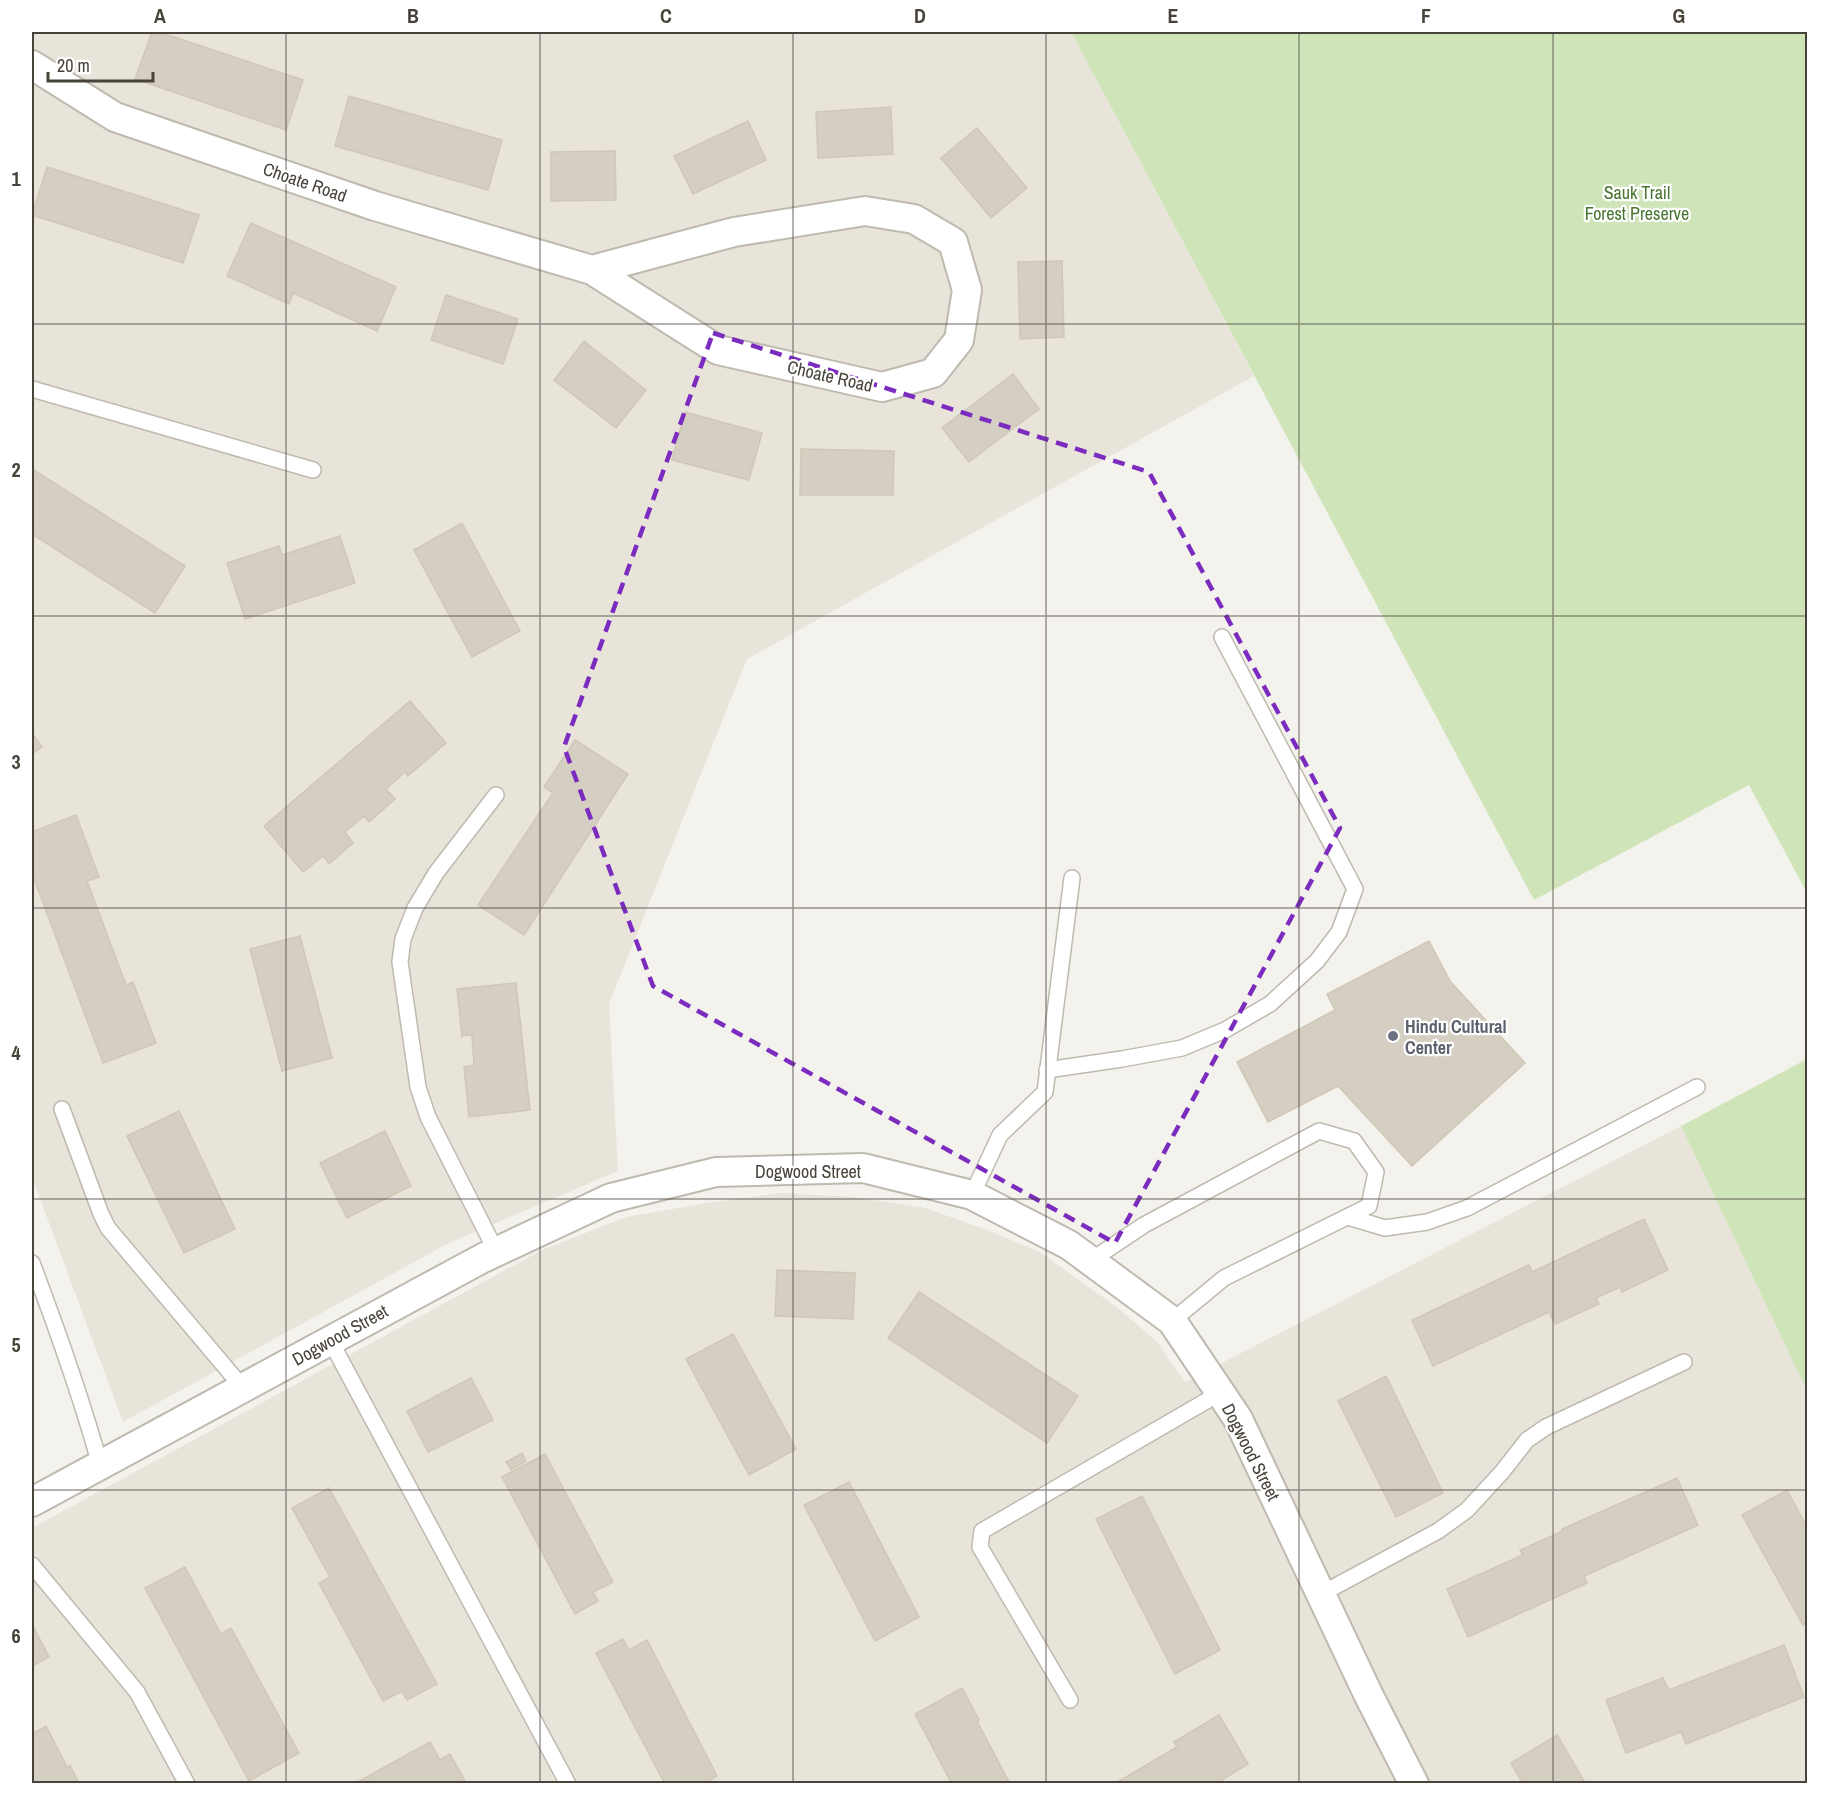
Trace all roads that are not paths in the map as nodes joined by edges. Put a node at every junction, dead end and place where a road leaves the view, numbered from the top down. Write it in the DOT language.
graph roads {
  1 [pos="32,65"];
  2 [pos="592,270"];
  3 [pos="32,389"];
  4 [pos="313,470"];
  5 [pos="1222,637"];
  6 [pos="496,795"];
  7 [pos="1072,878"];
  8 [pos="1047,1070"];
  9 [pos="1697,1087"];
  10 [pos="62,1109"];
  11 [pos="972,1195"];
  12 [pos="1348,1217"];
  13 [pos="496,1251"];
  14 [pos="1090,1260"];
  15 [pos="32,1263"];
  16 [pos="1172,1320"];
  17 [pos="330,1340"];
  18 [pos="1684,1362"];
  19 [pos="243,1388"];
  20 [pos="1220,1393"];
  21 [pos="100,1465"];
  22 [pos="32,1502"];
  23 [pos="32,1565"];
  24 [pos="1321,1594"];
  25 [pos="1070,1700"];
  26 [pos="187,1784"];
  27 [pos="568,1784"];
  28 [pos="1414,1784"];
  1 -- 2 [label="street, Choate Road"];
  2 -- 2 [label="street, Choate Road"];
  3 -- 4 [label="lane"];
  5 -- 8 [label="lane"];
  6 -- 13 [label="lane"];
  7 -- 8 [label="lane"];
  8 -- 11 [label="lane"];
  9 -- 12 [label="lane"];
  10 -- 19 [label="lane"];
  11 -- 13 [label="street, Dogwood Street"];
  11 -- 14 [label="street, Dogwood Street"];
  12 -- 14 [label="lane"];
  12 -- 16 [label="lane"];
  13 -- 17 [label="street, Dogwood Street"];
  14 -- 16 [label="street, Dogwood Street"];
  15 -- 21 [label="lane"];
  16 -- 20 [label="street, Dogwood Street"];
  17 -- 19 [label="street, Dogwood Street"];
  17 -- 27 [label="lane"];
  18 -- 24 [label="lane"];
  19 -- 21 [label="street, Dogwood Street"];
  20 -- 24 [label="street, Dogwood Street"];
  20 -- 25 [label="lane"];
  21 -- 22 [label="street, Dogwood Street"];
  23 -- 26 [label="lane"];
  24 -- 28 [label="street, Dogwood Street"];
}
